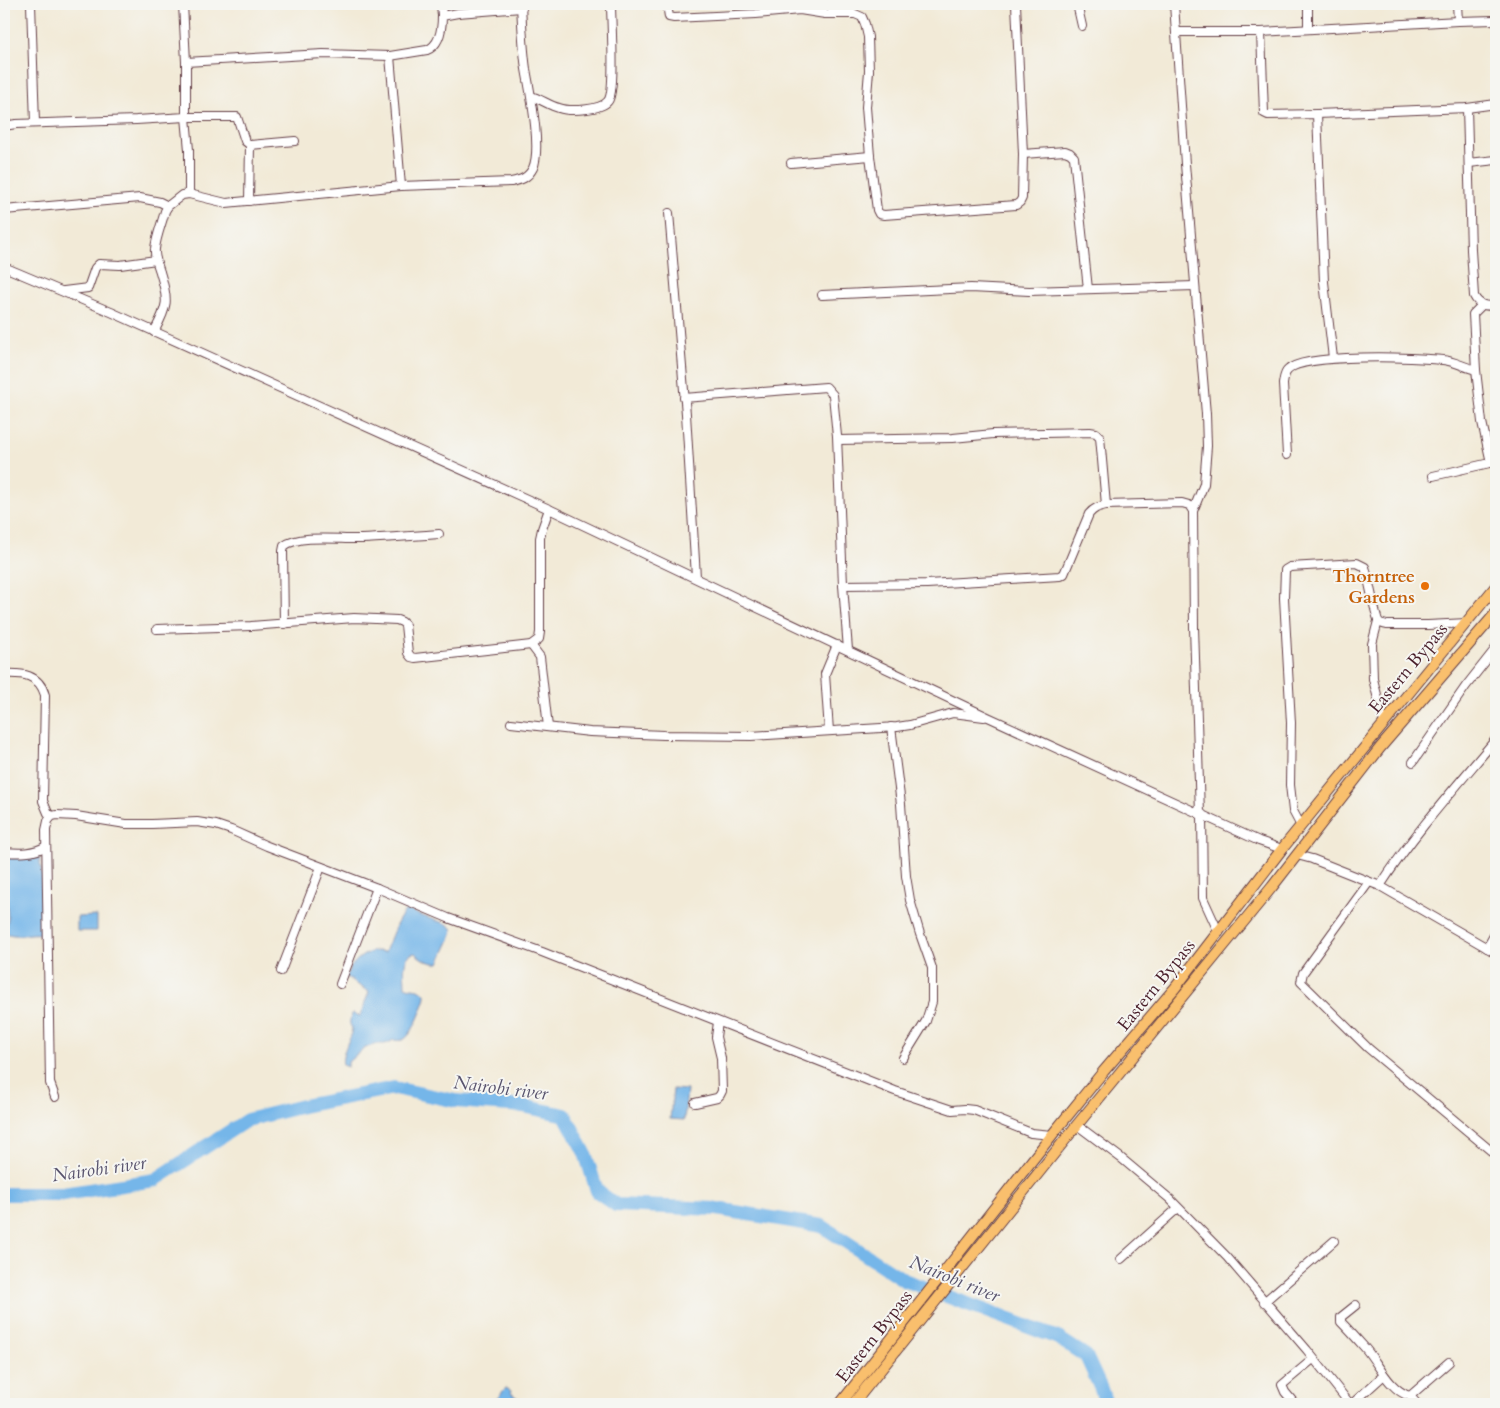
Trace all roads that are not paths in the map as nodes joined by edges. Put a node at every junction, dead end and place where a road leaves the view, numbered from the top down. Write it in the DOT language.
graph roads {
  1 [pos="31,4"];
  2 [pos="183,4"];
  3 [pos="441,4"];
  4 [pos="611,4"];
  5 [pos="667,4"];
  6 [pos="1016,4"];
  7 [pos="1077,4"];
  8 [pos="1174,4"];
  9 [pos="1308,4"];
  10 [pos="1457,4"];
  11 [pos="522,6"];
  12 [pos="812,8"];
  13 [pos="442,16"];
  14 [pos="1496,20"];
  15 [pos="1458,21"];
  16 [pos="1082,26"];
  17 [pos="1308,29"];
  18 [pos="1176,32"];
  19 [pos="1261,32"];
  20 [pos="390,56"];
  21 [pos="186,62"];
  22 [pos="531,96"];
  23 [pos="1496,104"];
  24 [pos="1467,108"];
  25 [pos="1317,114"];
  26 [pos="186,117"];
  27 [pos="35,123"];
  28 [pos="4,126"];
  29 [pos="295,141"];
  30 [pos="250,146"];
  31 [pos="1023,154"];
  32 [pos="870,156"];
  33 [pos="1496,160"];
  34 [pos="791,163"];
  35 [pos="1469,163"];
  36 [pos="401,186"];
  37 [pos="189,194"];
  38 [pos="249,201"];
  39 [pos="168,206"];
  40 [pos="4,210"];
  41 [pos="669,213"];
  42 [pos="156,260"];
  43 [pos="4,267"];
  44 [pos="1195,286"];
  45 [pos="1088,289"];
  46 [pos="62,292"];
  47 [pos="822,295"];
  48 [pos="1482,305"];
  49 [pos="1496,306"];
  50 [pos="154,332"];
  51 [pos="1332,358"];
  52 [pos="1476,370"];
  53 [pos="684,398"];
  54 [pos="838,440"];
  55 [pos="1287,455"];
  56 [pos="1494,463"];
  57 [pos="1433,476"];
  58 [pos="1106,506"];
  59 [pos="550,509"];
  60 [pos="1193,511"];
  61 [pos="439,534"];
  62 [pos="696,577"];
  63 [pos="843,585"];
  64 [pos="1496,586"];
  65 [pos="1496,613"];
  66 [pos="1378,621"];
  67 [pos="1467,623"];
  68 [pos="284,624"];
  69 [pos="157,629"];
  70 [pos="531,645"];
  71 [pos="837,645"];
  72 [pos="1496,648"];
  73 [pos="848,650"];
  74 [pos="4,674"];
  75 [pos="988,717"];
  76 [pos="1384,722"];
  77 [pos="511,723"];
  78 [pos="548,727"];
  79 [pos="891,727"];
  80 [pos="829,731"];
  81 [pos="1496,739"];
  82 [pos="1413,762"];
  83 [pos="1201,814"];
  84 [pos="52,816"];
  85 [pos="1301,826"];
  86 [pos="46,846"];
  87 [pos="1282,849"];
  88 [pos="4,852"];
  89 [pos="1297,855"];
  90 [pos="321,867"];
  91 [pos="1369,882"];
  92 [pos="1380,886"];
  93 [pos="377,888"];
  94 [pos="1496,932"];
  95 [pos="1219,933"];
  96 [pos="1487,948"];
  97 [pos="1496,953"];
  98 [pos="281,971"];
  99 [pos="340,984"];
  100 [pos="718,1022"];
  101 [pos="902,1058"];
  102 [pos="55,1097"];
  103 [pos="695,1104"];
  104 [pos="1077,1125"];
  105 [pos="1052,1135"];
  106 [pos="1496,1154"];
  107 [pos="1178,1208"];
  108 [pos="1334,1241"];
  109 [pos="1120,1259"];
  110 [pos="1264,1302"];
  111 [pos="1356,1305"];
  112 [pos="921,1311"];
  113 [pos="1313,1359"];
  114 [pos="1449,1362"];
  115 [pos="1384,1375"];
  116 [pos="1410,1396"];
  117 [pos="840,1404"];
  118 [pos="853,1404"];
  119 [pos="1295,1404"];
  120 [pos="1351,1404"];
  121 [pos="1417,1404"];
  1 -- 27 [label="street"];
  2 -- 21 [label="street"];
  3 -- 13 [label="street"];
  4 -- 22 [label="street"];
  5 -- 12 [label="street"];
  6 -- 31 [label="street"];
  7 -- 16 [label="street"];
  8 -- 18 [label="street"];
  9 -- 17 [label="street"];
  10 -- 15 [label="street"];
  11 -- 13 [label="street"];
  11 -- 22 [label="street"];
  12 -- 32 [label="street"];
  13 -- 20 [label="street"];
  14 -- 15 [label="street"];
  15 -- 17 [label="street"];
  17 -- 19 [label="street"];
  18 -- 19 [label="street"];
  18 -- 44 [label="street"];
  19 -- 25 [label="street"];
  20 -- 21 [label="street"];
  20 -- 36 [label="street"];
  21 -- 26 [label="street"];
  22 -- 36 [label="street"];
  23 -- 24 [label="street"];
  24 -- 25 [label="street"];
  24 -- 35 [label="street"];
  25 -- 51 [label="street"];
  26 -- 27 [label="street"];
  26 -- 30 [label="street"];
  26 -- 37 [label="street"];
  27 -- 28 [label="street"];
  29 -- 30 [label="street"];
  30 -- 38 [label="street"];
  31 -- 32 [label="street"];
  31 -- 45 [label="street"];
  32 -- 34 [label="street"];
  33 -- 35 [label="street"];
  35 -- 48 [label="street"];
  36 -- 38 [label="street"];
  37 -- 38 [label="street"];
  37 -- 39 [label="street"];
  39 -- 40 [label="street"];
  39 -- 42 [label="street"];
  41 -- 53 [label="street"];
  42 -- 46 [label="street"];
  42 -- 50 [label="street"];
  43 -- 46 [label="street"];
  44 -- 45 [label="street"];
  44 -- 60 [label="street"];
  45 -- 47 [label="street"];
  46 -- 50 [label="street"];
  48 -- 49 [label="street"];
  48 -- 52 [label="street"];
  50 -- 59 [label="street"];
  51 -- 52 [label="street"];
  51 -- 55 [label="street"];
  52 -- 56 [label="street"];
  53 -- 54 [label="street"];
  53 -- 62 [label="street"];
  54 -- 58 [label="street"];
  54 -- 63 [label="street"];
  56 -- 57 [label="street"];
  58 -- 60 [label="street"];
  58 -- 63 [label="street"];
  59 -- 62 [label="street"];
  59 -- 70 [label="street"];
  60 -- 83 [label="street"];
  61 -- 68 [label="street"];
  62 -- 71 [label="street"];
  63 -- 73 [label="street"];
  64 -- 67 [label="main road, Eastern Bypass"];
  65 -- 89 [label="main road, Eastern Bypass"];
  66 -- 67 [label="street"];
  66 -- 76 [label="street"];
  66 -- 85 [label="street"];
  67 -- 76 [label="main road, Eastern Bypass"];
  68 -- 69 [label="street"];
  68 -- 70 [label="street"];
  70 -- 78 [label="street"];
  71 -- 73 [label="street"];
  71 -- 80 [label="street"];
  72 -- 82 [label="street"];
  73 -- 75 [label="street"];
  74 -- 84 [label="street"];
  75 -- 79 [label="street"];
  75 -- 83 [label="street"];
  76 -- 85 [label="main road, Eastern Bypass"];
  77 -- 78 [label="street"];
  78 -- 80 [label="street"];
  79 -- 80 [label="street"];
  79 -- 101 [label="street"];
  81 -- 92 [label="street"];
  83 -- 87 [label="street"];
  83 -- 95 [label="street"];
  84 -- 86 [label="street"];
  84 -- 90 [label="street"];
  85 -- 87 [label="main road, Eastern Bypass"];
  86 -- 88 [label="street"];
  86 -- 102 [label="street"];
  87 -- 95 [label="main road, Eastern Bypass"];
  89 -- 91 [label="street"];
  89 -- 104 [label="main road, Eastern Bypass"];
  90 -- 93 [label="street"];
  90 -- 98 [label="street"];
  91 -- 92 [label="street"];
  91 -- 106 [label="street"];
  92 -- 96 [label="street"];
  93 -- 99 [label="street"];
  93 -- 100 [label="street"];
  94 -- 96 [label="street"];
  95 -- 105 [label="main road, Eastern Bypass"];
  96 -- 97 [label="street"];
  100 -- 103 [label="street"];
  100 -- 105 [label="street"];
  104 -- 107 [label="street"];
  104 -- 112 [label="main road, Eastern Bypass"];
  105 -- 112 [label="main road, Eastern Bypass"];
  107 -- 109 [label="street"];
  107 -- 110 [label="street"];
  108 -- 110 [label="street"];
  110 -- 113 [label="street"];
  111 -- 115 [label="street"];
  112 -- 117 [label="main road, Eastern Bypass"];
  112 -- 118 [label="main road, Eastern Bypass"];
  113 -- 119 [label="street"];
  113 -- 120 [label="street"];
  114 -- 116 [label="street"];
  115 -- 116 [label="street"];
  115 -- 120 [label="street"];
  116 -- 121 [label="street"];
}
